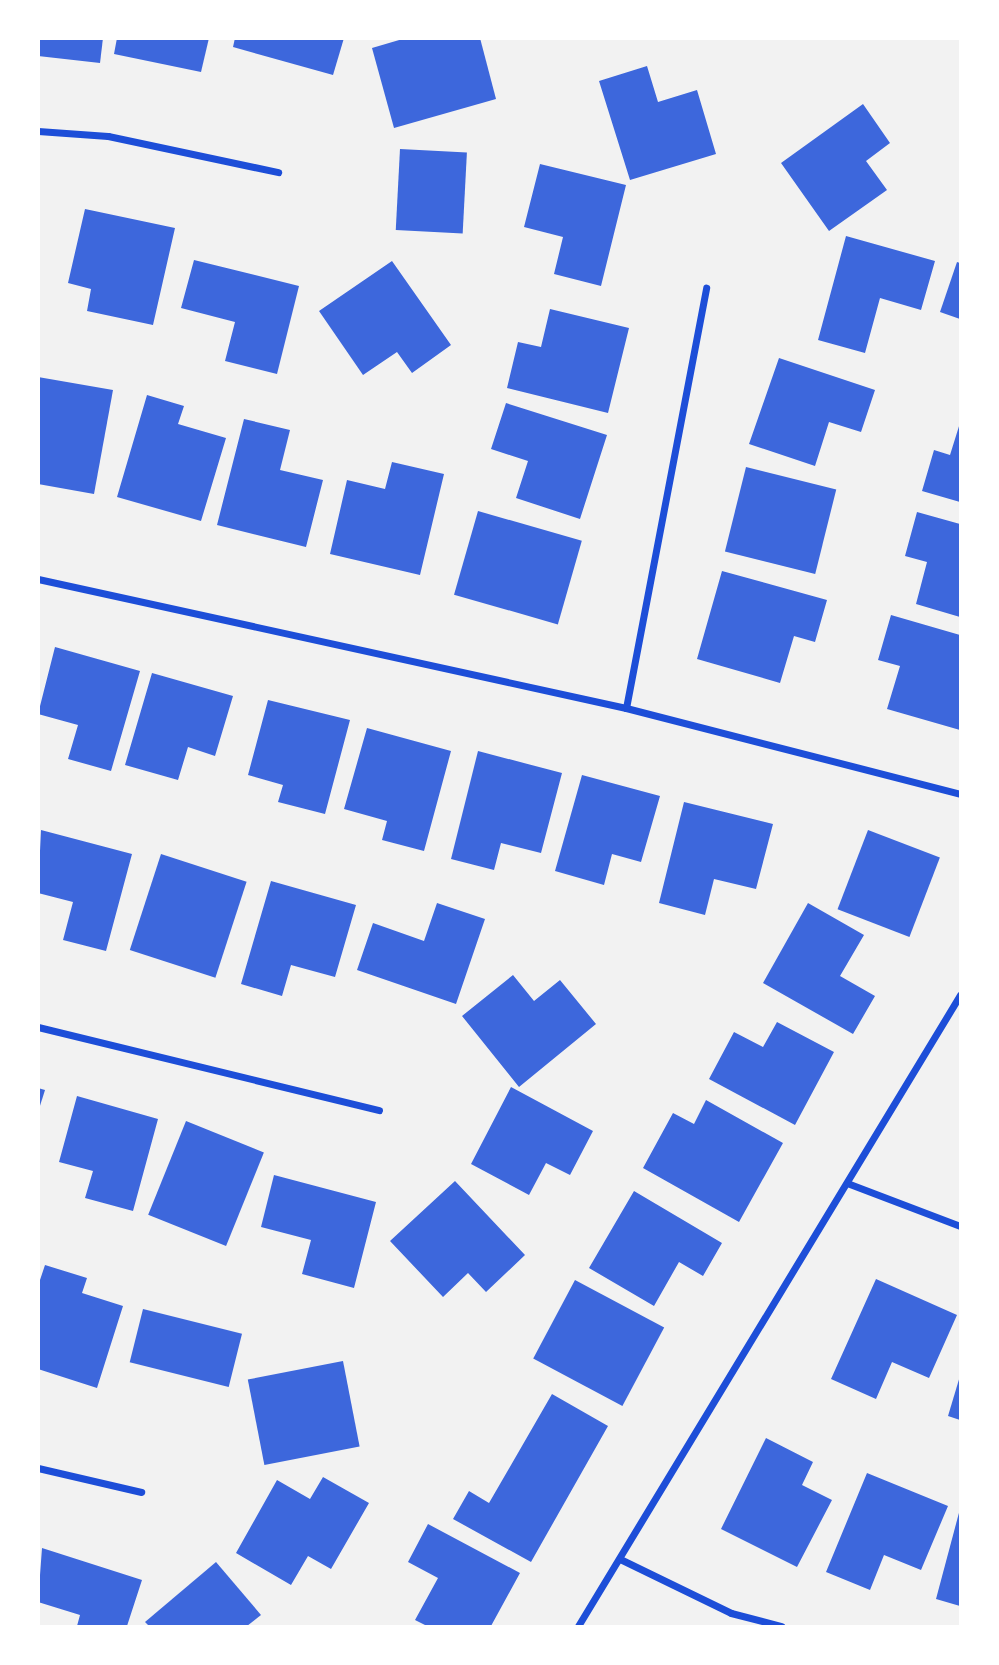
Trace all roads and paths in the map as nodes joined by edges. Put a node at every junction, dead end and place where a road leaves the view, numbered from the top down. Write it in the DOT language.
graph roads {
  1 [pos="38,131"];
  2 [pos="278,172"];
  3 [pos="706,288"];
  4 [pos="38,579"];
  5 [pos="626,708"];
  6 [pos="961,794"];
  7 [pos="961,995"];
  8 [pos="38,1027"];
  9 [pos="379,1110"];
  10 [pos="847,1183"];
  11 [pos="961,1226"];
  12 [pos="38,1468"];
  13 [pos="141,1492"];
  14 [pos="620,1559"];
  15 [pos="578,1626"];
  16 [pos="781,1626"];
  1 -- 2 [label="street"];
  3 -- 5 [label="street"];
  4 -- 5 [label="street"];
  5 -- 6 [label="street"];
  7 -- 10 [label="street"];
  8 -- 9 [label="street"];
  10 -- 11 [label="street"];
  10 -- 14 [label="street"];
  12 -- 13 [label="street"];
  14 -- 15 [label="street"];
  14 -- 16 [label="street"];
}
